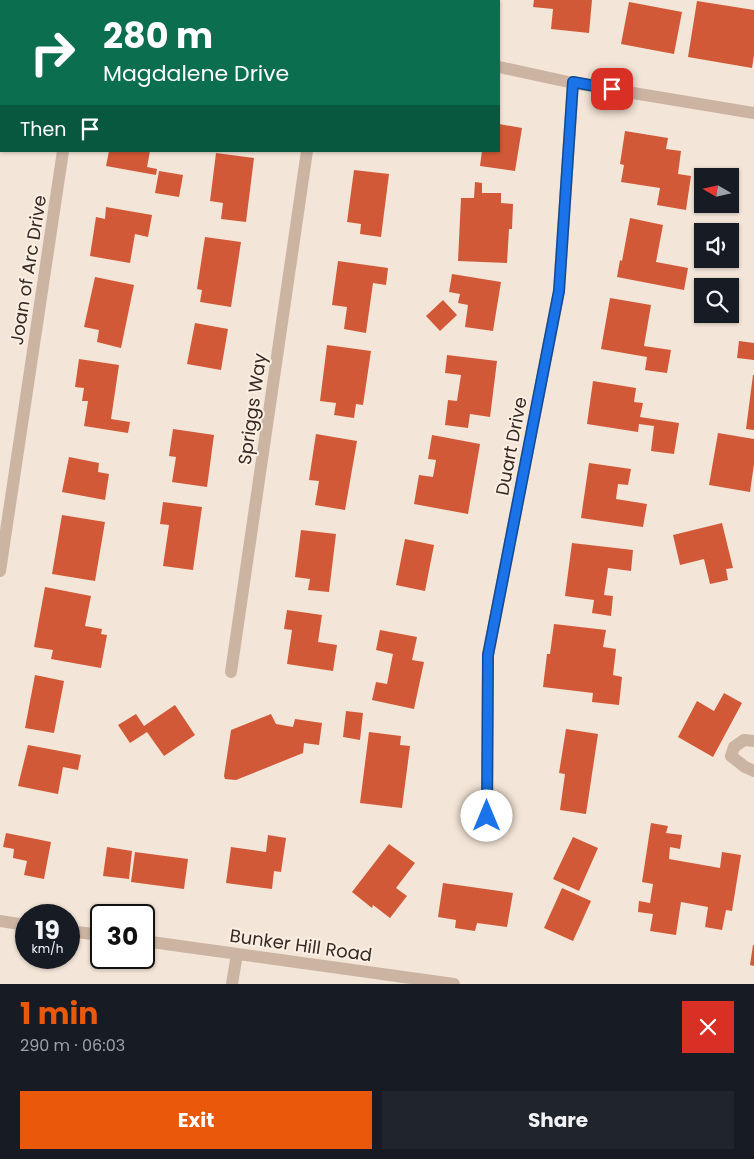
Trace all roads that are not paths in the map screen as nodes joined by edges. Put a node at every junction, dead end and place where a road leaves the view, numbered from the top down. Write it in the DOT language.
graph roads {
  1 [pos="500,67"];
  2 [pos="573,82"];
  3 [pos="754,114"];
  4 [pos="63,152"];
  5 [pos="307,152"];
  6 [pos="0,570"];
  7 [pos="231,672"];
  8 [pos="754,741"];
  9 [pos="754,772"];
  10 [pos="487,816"];
  11 [pos="0,921"];
  12 [pos="15,923"];
  13 [pos="155,943"];
  14 [pos="237,954"];
  15 [pos="232,984"];
  16 [pos="454,984"];
  1 -- 2 [label="street"];
  2 -- 3 [label="street"];
  2 -- 10 [label="street, Duart Drive"];
  4 -- 6 [label="street, Joan of Arc Drive"];
  5 -- 7 [label="street, Spriggs Way"];
  8 -- 9 [label="street"];
  11 -- 12 [label="street"];
  13 -- 14 [label="street, Bunker Hill Road"];
  14 -- 15 [label="street"];
  14 -- 16 [label="street, Bunker Hill Road"];
}
